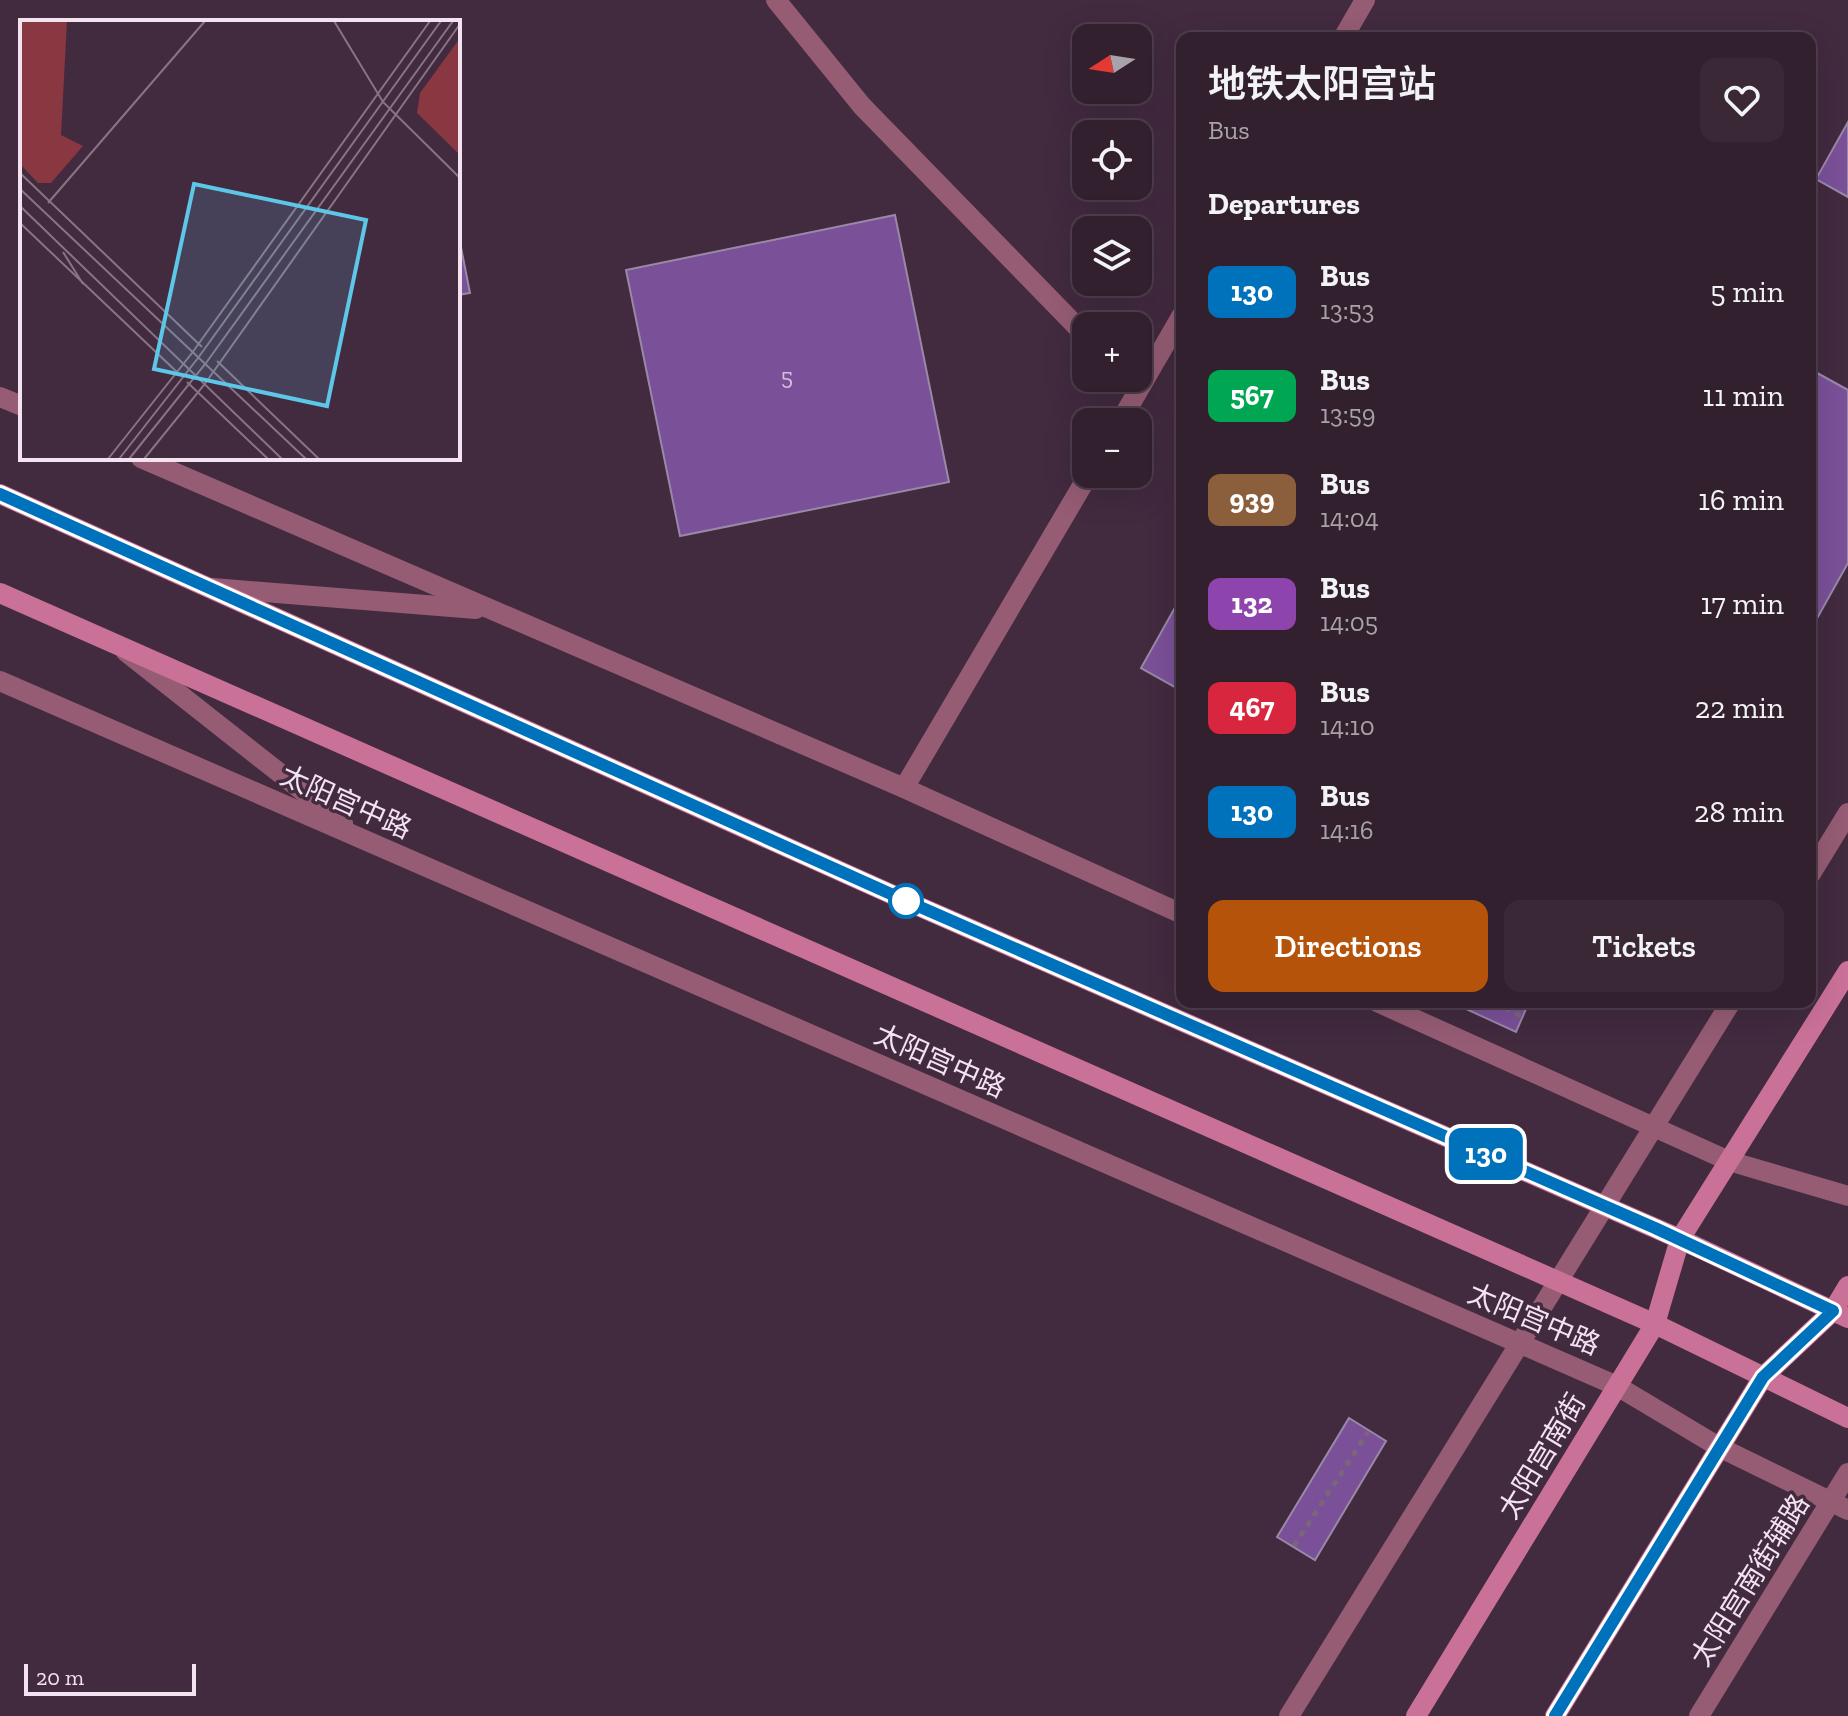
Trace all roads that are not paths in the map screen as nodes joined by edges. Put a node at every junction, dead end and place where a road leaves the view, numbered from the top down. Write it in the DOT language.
graph roads {
  1 [pos="776,0"];
  2 [pos="1365,0"];
  3 [pos="1346,32"];
  4 [pos="1072,322"];
  5 [pos="1176,323"];
  6 [pos="1152,357"];
  7 [pos="0,397"];
  8 [pos="20,405"];
  9 [pos="146,460"];
  10 [pos="1081,488"];
  11 [pos="0,494"];
  12 [pos="213,588"];
  13 [pos="0,593"];
  14 [pos="492,611"];
  15 [pos="117,645"];
  16 [pos="0,681"];
  17 [pos="904,788"];
  18 [pos="1848,813"];
  19 [pos="368,842"];
  20 [pos="1816,865"];
  21 [pos="1176,911"];
  22 [pos="1848,971"];
  23 [pos="1390,1008"];
  24 [pos="1727,1008"];
  25 [pos="1654,1127"];
  26 [pos="1729,1161"];
  27 [pos="1848,1196"];
  28 [pos="1605,1206"];
  29 [pos="1680,1239"];
  30 [pos="1559,1281"];
  31 [pos="1848,1286"];
  32 [pos="1840,1315"];
  33 [pos="1655,1324"];
  34 [pos="1519,1344"];
  35 [pos="1763,1377"];
  36 [pos="1617,1386"];
  37 [pos="1848,1418"];
  38 [pos="1719,1447"];
  39 [pos="1848,1473"];
  40 [pos="1839,1506"];
  41 [pos="1289,1716"];
  42 [pos="1416,1716"];
  43 [pos="1555,1716"];
  44 [pos="1699,1716"];
  1 -- 4 [label="street"];
  2 -- 3 [label="street"];
  5 -- 6 [label="street"];
  7 -- 8 [label="street"];
  9 -- 14 [label="street"];
  10 -- 17 [label="street"];
  11 -- 12 [label="main road"];
  12 -- 14 [label="street"];
  12 -- 28 [label="main road"];
  13 -- 15 [label="main road, 太阳宫中路"];
  14 -- 17 [label="street"];
  15 -- 19 [label="street"];
  15 -- 30 [label="main road, 太阳宫中路"];
  16 -- 19 [label="street, 太阳宫中路"];
  17 -- 21 [label="street"];
  18 -- 20 [label="street"];
  19 -- 34 [label="street, 太阳宫中路"];
  22 -- 26 [label="main road, 太阳宫南街"];
  23 -- 25 [label="street"];
  24 -- 25 [label="street"];
  25 -- 26 [label="street"];
  25 -- 28 [label="street"];
  26 -- 27 [label="street"];
  26 -- 29 [label="main road, 太阳宫南街"];
  28 -- 29 [label="main road"];
  28 -- 30 [label="street"];
  29 -- 32 [label="main road"];
  29 -- 33 [label="main road, 太阳宫南街"];
  30 -- 33 [label="main road, 太阳宫中路"];
  30 -- 34 [label="street"];
  31 -- 32 [label="main road"];
  32 -- 35 [label="main road"];
  33 -- 35 [label="main road, 太阳宫中路"];
  33 -- 36 [label="main road, 太阳宫南街"];
  34 -- 36 [label="street, 太阳宫中路"];
  34 -- 41 [label="street"];
  35 -- 37 [label="main road, 太阳宫中路"];
  35 -- 38 [label="main road"];
  36 -- 38 [label="street, 太阳宫中路"];
  36 -- 42 [label="main road, 太阳宫南街"];
  38 -- 40 [label="street, 太阳宫中路"];
  38 -- 43 [label="main road"];
  39 -- 40 [label="street, 太阳宫南街辅路"];
  40 -- 44 [label="street, 太阳宫南街辅路"];
}
